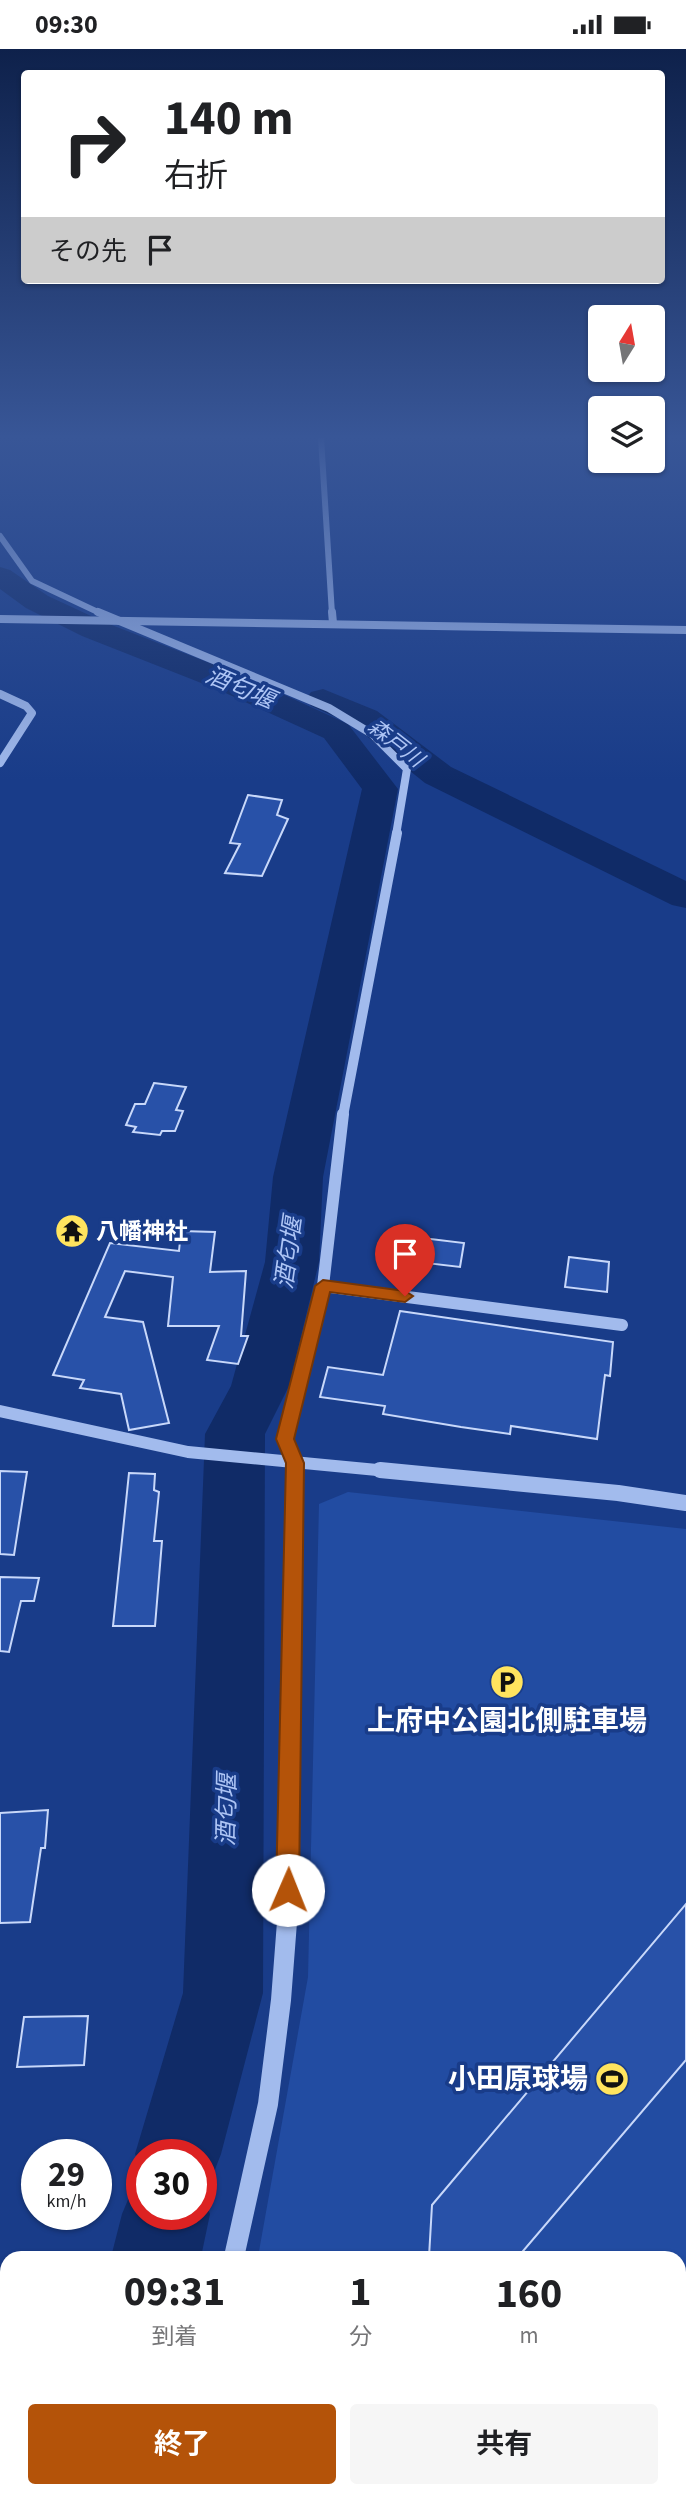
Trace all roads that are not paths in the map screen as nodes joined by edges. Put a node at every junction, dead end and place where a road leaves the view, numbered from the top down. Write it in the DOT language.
graph roads {
  1 [pos="12,552"];
  2 [pos="328,552"];
  3 [pos="0,619"];
  4 [pos="121,621"];
  5 [pos="333,623"];
  6 [pos="686,630"];
  7 [pos="0,694"];
  8 [pos="0,763"];
  9 [pos="323,1286"];
  10 [pos="622,1325"];
  11 [pos="0,1411"];
  12 [pos="295,1463"];
  13 [pos="686,1503"];
  14 [pos="235,2251"];
  1 -- 4 [label="street"];
  2 -- 5 [label="street"];
  3 -- 4 [label="street"];
  4 -- 5 [label="street"];
  4 -- 9 [label="street"];
  5 -- 6 [label="street"];
  7 -- 8 [label="street"];
  9 -- 10 [label="street"];
  9 -- 12 [label="street"];
  11 -- 12 [label="street"];
  12 -- 13 [label="street"];
  12 -- 14 [label="street"];
}
